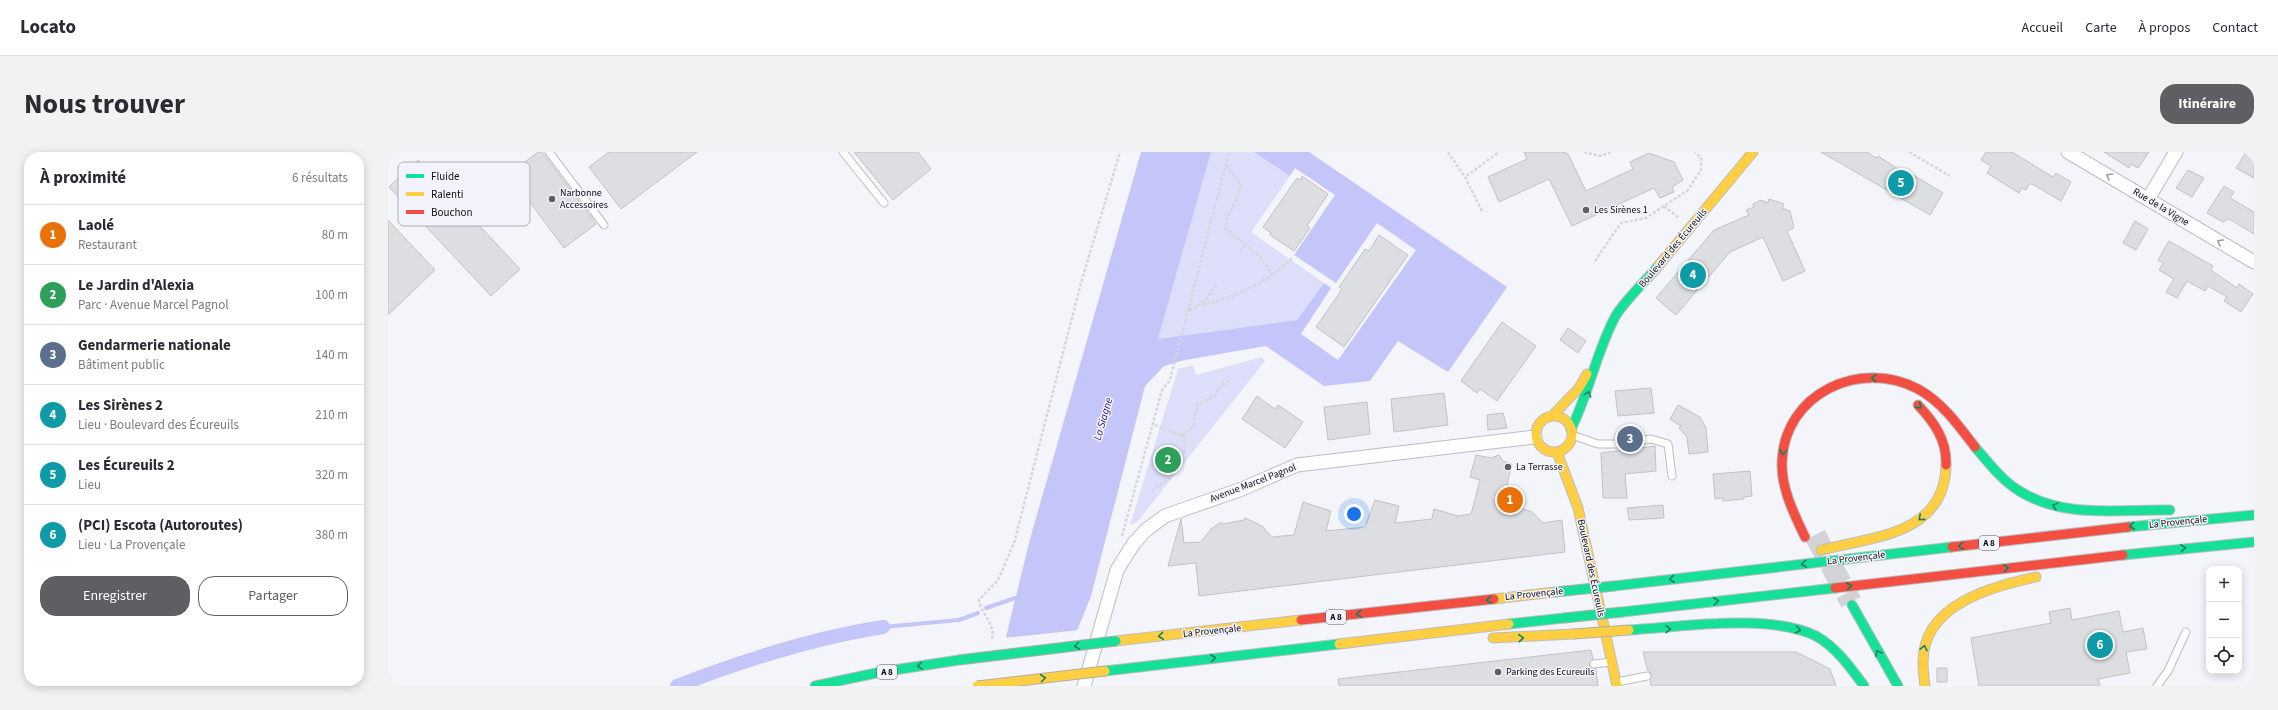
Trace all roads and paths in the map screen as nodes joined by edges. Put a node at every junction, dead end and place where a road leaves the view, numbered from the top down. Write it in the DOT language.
graph roads {
  1 [pos="549,152"];
  2 [pos="843,152"];
  3 [pos="1120,152"];
  4 [pos="1229,152"];
  5 [pos="1448,152"];
  6 [pos="1499,152"];
  7 [pos="1584,152"];
  8 [pos="1611,152"];
  9 [pos="1695,152"];
  10 [pos="1753,152"];
  11 [pos="1909,152"];
  12 [pos="2068,152"];
  13 [pos="2176,152"];
  14 [pos="1226,164"];
  15 [pos="1950,176"];
  16 [pos="1465,177"];
  17 [pos="2148,199"];
  18 [pos="884,203"];
  19 [pos="1482,211"];
  20 [pos="604,225"];
  21 [pos="1245,245"];
  22 [pos="1240,251"];
  23 [pos="1292,258"];
  24 [pos="1595,261"];
  25 [pos="2254,262"];
  26 [pos="1271,275"];
  27 [pos="1216,285"];
  28 [pos="1202,305"];
  29 [pos="1189,310"];
  30 [pos="1601,350"];
  31 [pos="1231,379"];
  32 [pos="1868,389"];
  33 [pos="1909,397"];
  34 [pos="1552,416"];
  35 [pos="1152,424"];
  36 [pos="1802,428"];
  37 [pos="1572,432"];
  38 [pos="1182,436"];
  39 [pos="1535,437"];
  40 [pos="1557,452"];
  41 [pos="1672,476"];
  42 [pos="1152,491"];
  43 [pos="2177,510"];
  44 [pos="2191,512"];
  45 [pos="2254,515"];
  46 [pos="2226,517"];
  47 [pos="1805,537"];
  48 [pos="1120,541"];
  49 [pos="2254,542"];
  50 [pos="1814,551"];
  51 [pos="2130,554"];
  52 [pos="1801,555"];
  53 [pos="1752,570"];
  54 [pos="2067,571"];
  55 [pos="2045,576"];
  56 [pos="1852,605"];
  57 [pos="2186,632"];
  58 [pos="1412,634"];
  59 [pos="991,643"];
  60 [pos="1611,662"];
  61 [pos="1594,664"];
  62 [pos="1647,676"];
  63 [pos="1616,684"];
  64 [pos="815,686"];
  65 [pos="977,686"];
  66 [pos="1084,686"];
  67 [pos="1864,686"];
  68 [pos="1898,686"];
  69 [pos="1925,686"];
  70 [pos="2157,686"];
  1 -- 20 [label="lane"];
  2 -- 18 [label="lane"];
  3 -- 59 [label="path"];
  4 -- 14 [label="path"];
  5 -- 16 [label="path"];
  6 -- 16 [label="path"];
  7 -- 8 [label="path"];
  9 -- 24 [label="path"];
  10 -- 30 [label="main road, Boulevard des Écureuils"];
  11 -- 15 [label="path"];
  17 -- 12 [label="street, Rue de la Vigne, one-way"];
  13 -- 17 [label="street"];
  14 -- 21 [label="path"];
  14 -- 29 [label="path"];
  16 -- 19 [label="path"];
  25 -- 17 [label="street, Rue de la Vigne, one-way"];
  21 -- 22 [label="path"];
  21 -- 26 [label="path"];
  23 -- 26 [label="path"];
  26 -- 28 [label="path"];
  27 -- 28 [label="path"];
  28 -- 29 [label="path"];
  29 -- 35 [label="path"];
  30 -- 34 [label="main road, Boulevard des Écureuils"];
  37 -- 30 [label="main road, Boulevard des Écureuils, one-way"];
  31 -- 38 [label="path"];
  32 -- 36 [label="main road"];
  33 -- 50 [label="main road, one-way"];
  34 -- 37 [label="main road"];
  34 -- 39 [label="main road"];
  35 -- 38 [label="path"];
  35 -- 48 [label="path"];
  37 -- 40 [label="main road"];
  37 -- 41 [label="lane"];
  38 -- 42 [label="path"];
  39 -- 40 [label="main road"];
  39 -- 66 [label="street, Avenue Marcel Pagnol"];
  40 -- 60 [label="main road, Boulevard des Écureuils"];
  43 -- 47 [label="main road, one-way"];
  44 -- 46 [label="main road"];
  45 -- 46 [label="main road, La Provençale / A 8"];
  46 -- 53 [label="main road, La Provençale / A 8, one-way"];
  51 -- 49 [label="main road, one-way"];
  51 -- 54 [label="main road"];
  58 -- 51 [label="main road, one-way, bridge"];
  52 -- 53 [label="main road"];
  53 -- 64 [label="main road, La Provençale / A 8, one-way, bridge"];
  69 -- 55 [label="main road, one-way"];
  68 -- 56 [label="main road, one-way"];
  57 -- 70 [label="lane"];
  65 -- 58 [label="main road, one-way, bridge"];
  58 -- 67 [label="main road, one-way, bridge"];
  60 -- 61 [label="lane"];
  60 -- 63 [label="main road, Boulevard des Écureuils"];
  62 -- 63 [label="lane"];
}
